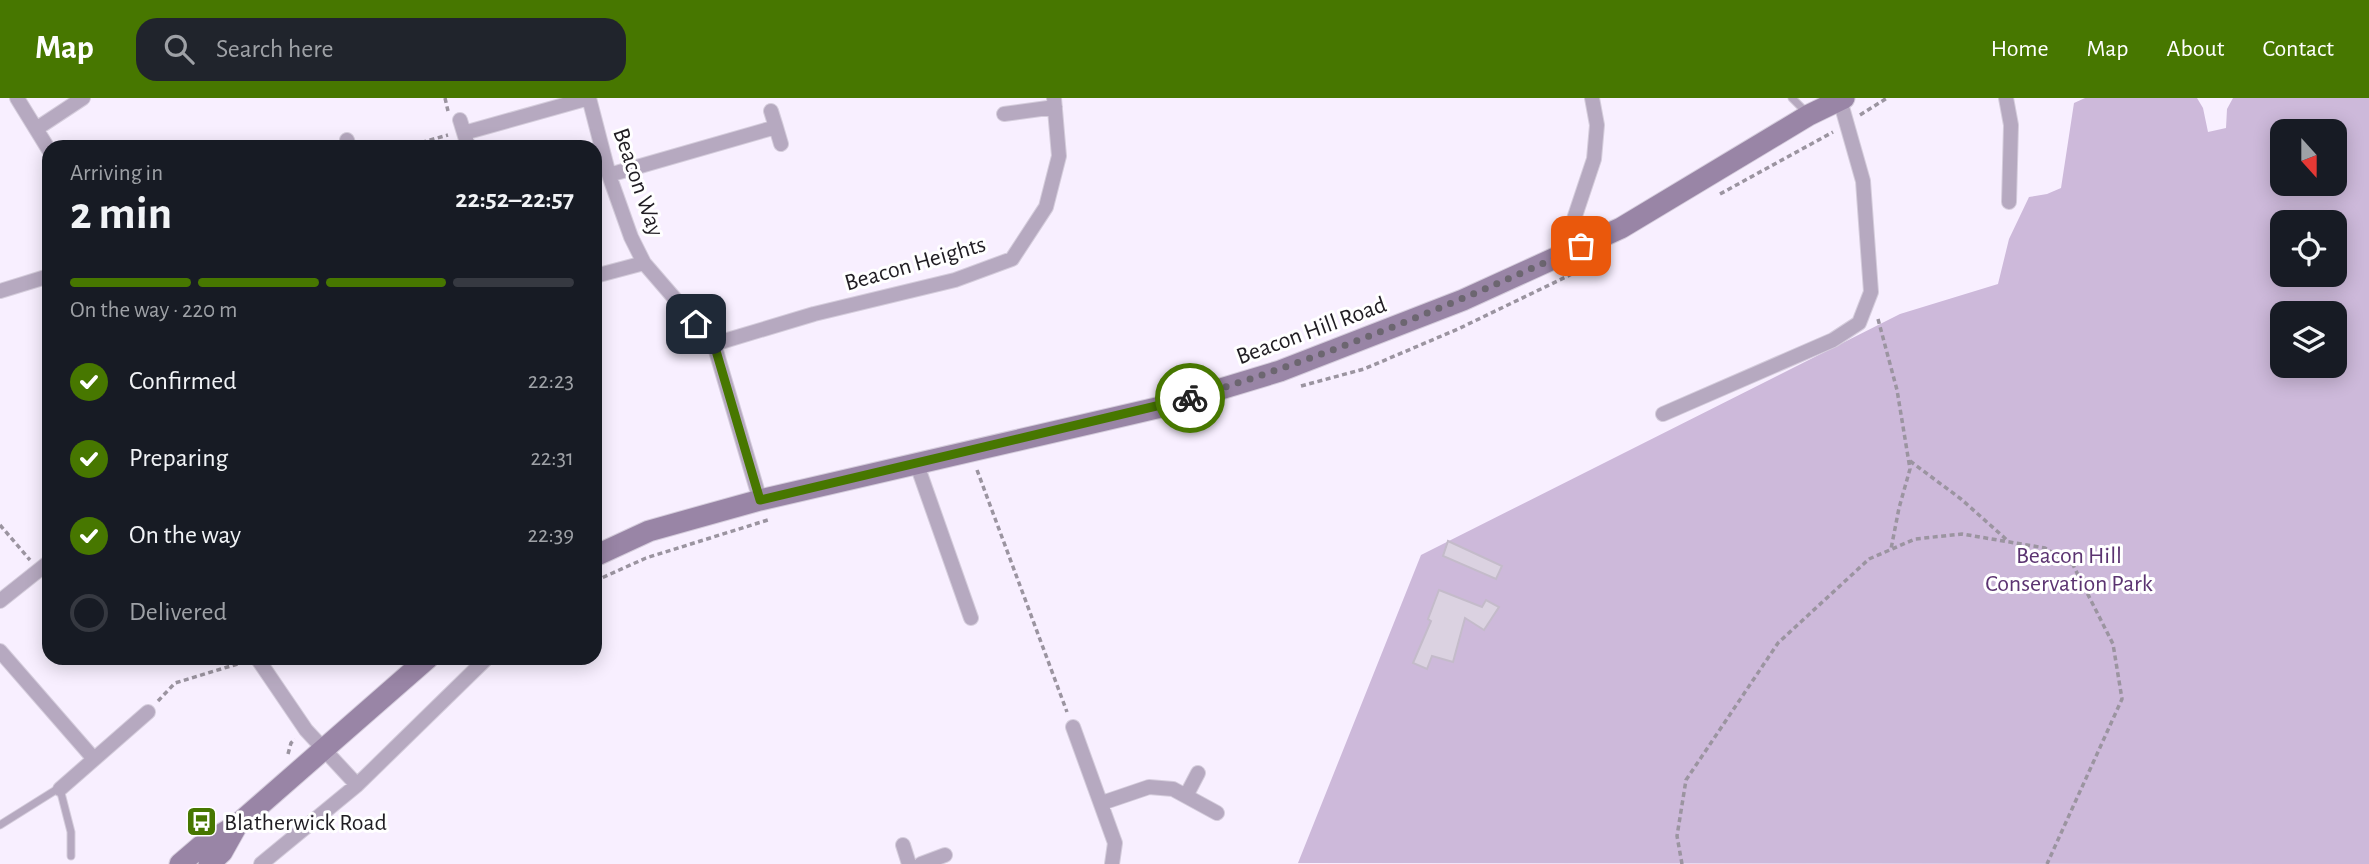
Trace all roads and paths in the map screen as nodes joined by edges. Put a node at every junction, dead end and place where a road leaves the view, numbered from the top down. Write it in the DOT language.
graph roads {
  1 [pos="17,98"];
  2 [pos="83,98"];
  3 [pos="589,98"];
  4 [pos="1592,98"];
  5 [pos="1792,98"];
  6 [pos="2006,98"];
  7 [pos="1842,99"];
  8 [pos="1055,103"];
  9 [pos="771,111"];
  10 [pos="1004,114"];
  11 [pos="1809,115"];
  12 [pos="776,127"];
  13 [pos="36,129"];
  14 [pos="464,133"];
  15 [pos="43,140"];
  16 [pos="430,140"];
  17 [pos="600,140"];
  18 [pos="781,144"];
  19 [pos="602,149"];
  20 [pos="609,176"];
  21 [pos="2009,202"];
  22 [pos="1562,255"];
  23 [pos="644,263"];
  24 [pos="602,274"];
  25 [pos="42,278"];
  26 [pos="0,291"];
  27 [pos="1871,292"];
  28 [pos="714,344"];
  29 [pos="1663,414"];
  30 [pos="972,450"];
  31 [pos="1909,461"];
  32 [pos="916,462"];
  33 [pos="760,500"];
  34 [pos="0,525"];
  35 [pos="2009,541"];
  36 [pos="1892,550"];
  37 [pos="602,552"];
  38 [pos="42,564"];
  39 [pos="42,568"];
  40 [pos="0,601"];
  41 [pos="971,618"];
  42 [pos="0,651"];
  43 [pos="233,665"];
  44 [pos="261,665"];
  45 [pos="420,665"];
  46 [pos="480,665"];
  47 [pos="148,712"];
  48 [pos="1073,727"];
  49 [pos="323,750"];
  50 [pos="94,759"];
  51 [pos="1198,773"];
  52 [pos="357,785"];
  53 [pos="62,787"];
  54 [pos="1186,796"];
  55 [pos="1102,803"];
  56 [pos="1217,813"];
  57 [pos="0,825"];
  58 [pos="237,825"];
  59 [pos="903,845"];
  60 [pos="946,855"];
  61 [pos="71,856"];
  62 [pos="180,864"];
  63 [pos="209,864"];
  64 [pos="261,864"];
  65 [pos="909,864"];
  66 [pos="921,864"];
  67 [pos="1112,864"];
  68 [pos="1682,864"];
  69 [pos="2047,864"];
  1 -- 13 [label="street"];
  2 -- 13 [label="street"];
  3 -- 14 [label="street"];
  3 -- 17 [label="street, Beacon Way"];
  4 -- 22 [label="street"];
  5 -- 11 [label="lane"];
  6 -- 21 [label="street"];
  7 -- 11 [label="street, Beacon Hill Road"];
  7 -- 27 [label="street"];
  8 -- 10 [label="street, Beacon Heights"];
  8 -- 28 [label="street, Beacon Heights"];
  9 -- 12 [label="street"];
  11 -- 22 [label="street, Beacon Hill Road"];
  12 -- 18 [label="street"];
  12 -- 20 [label="street"];
  13 -- 15 [label="street"];
  14 -- 16 [label="path"];
  19 -- 20 [label="street, Beacon Way"];
  20 -- 23 [label="street, Beacon Way"];
  22 -- 30 [label="street, Beacon Hill Road"];
  23 -- 24 [label="street"];
  23 -- 28 [label="street, Beacon Way"];
  25 -- 26 [label="street"];
  27 -- 29 [label="street"];
  27 -- 36 [label="path"];
  28 -- 33 [label="street, Beacon Way"];
  30 -- 32 [label="street, Beacon Hill Road"];
  30 -- 48 [label="path"];
  31 -- 35 [label="path"];
  32 -- 33 [label="street, Beacon Hill Road"];
  32 -- 41 [label="street"];
  33 -- 37 [label="street, Beacon Hill Road"];
  34 -- 38 [label="path"];
  35 -- 36 [label="path"];
  35 -- 69 [label="path"];
  36 -- 68 [label="path"];
  39 -- 40 [label="street"];
  42 -- 50 [label="street"];
  43 -- 47 [label="path"];
  44 -- 49 [label="street"];
  45 -- 49 [label="street"];
  46 -- 52 [label="street"];
  47 -- 50 [label="street"];
  48 -- 55 [label="street"];
  49 -- 52 [label="street"];
  49 -- 58 [label="street"];
  50 -- 53 [label="street"];
  51 -- 54 [label="street"];
  52 -- 64 [label="street"];
  53 -- 57 [label="lane"];
  53 -- 61 [label="lane"];
  54 -- 55 [label="street"];
  54 -- 56 [label="street"];
  55 -- 67 [label="street"];
  58 -- 62 [label="street"];
  58 -- 63 [label="street"];
  59 -- 65 [label="street"];
  60 -- 66 [label="street"];
}
